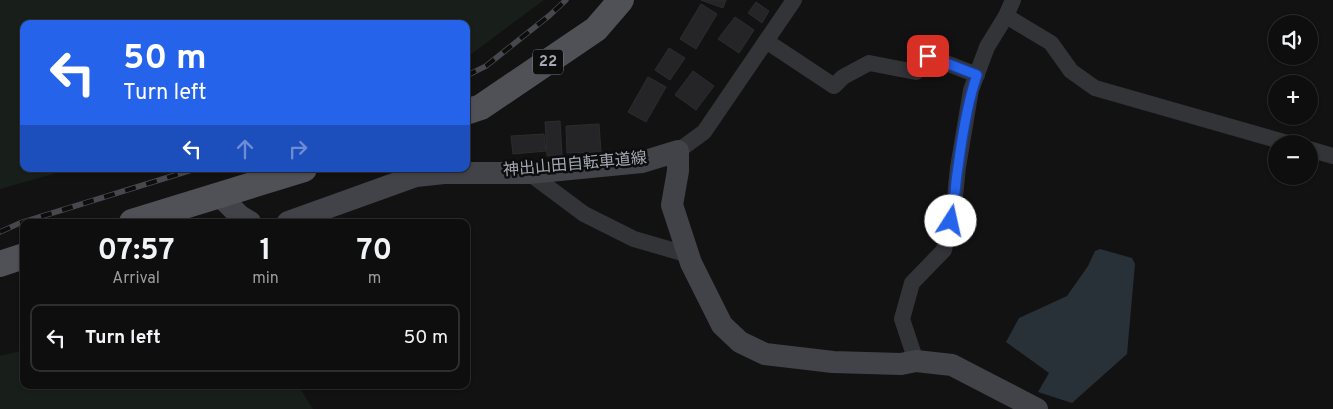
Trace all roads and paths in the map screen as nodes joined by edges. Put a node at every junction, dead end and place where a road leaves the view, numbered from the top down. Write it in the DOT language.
graph roads {
  1 [pos="620,0"];
  2 [pos="794,0"];
  3 [pos="1013,0"];
  4 [pos="1006,16"];
  5 [pos="766,41"];
  6 [pos="977,75"];
  7 [pos="470,111"];
  8 [pos="1268,137"];
  9 [pos="678,151"];
  10 [pos="1318,152"];
  11 [pos="1333,156"];
  12 [pos="296,172"];
  13 [pos="528,173"];
  14 [pos="224,200"];
  15 [pos="145,219"];
  16 [pos="245,219"];
  17 [pos="296,219"];
  18 [pos="689,255"];
  19 [pos="20,257"];
  20 [pos="0,264"];
  21 [pos="916,361"];
  22 [pos="1037,409"];
  1 -- 7 [label="main road, 22"];
  2 -- 5 [label="street"];
  3 -- 4 [label="street"];
  4 -- 6 [label="street"];
  4 -- 8 [label="street"];
  5 -- 6 [label="street"];
  5 -- 9 [label="street"];
  6 -- 21 [label="street"];
  9 -- 13 [label="main road, 神出山田自転車道線"];
  9 -- 18 [label="main road"];
  10 -- 11 [label="street"];
  12 -- 14 [label="main road"];
  13 -- 17 [label="main road, 神出山田自転車道線"];
  13 -- 18 [label="street"];
  14 -- 15 [label="main road"];
  14 -- 16 [label="main road"];
  18 -- 21 [label="main road"];
  19 -- 20 [label="main road"];
  21 -- 22 [label="main road"];
}
